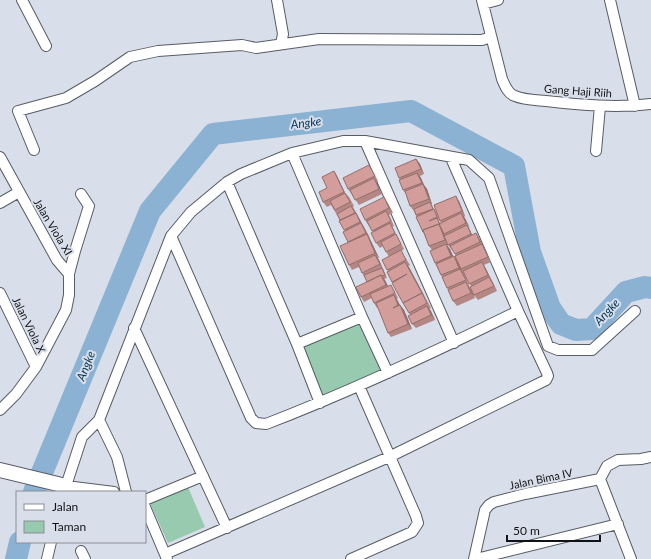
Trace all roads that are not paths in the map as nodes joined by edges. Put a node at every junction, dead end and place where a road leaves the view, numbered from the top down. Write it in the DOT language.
graph roads {
  1 [pos="22,0"];
  2 [pos="277,0"];
  3 [pos="498,0"];
  4 [pos="610,0"];
  5 [pos="482,2"];
  6 [pos="491,37"];
  7 [pos="281,44"];
  8 [pos="46,46"];
  9 [pos="651,104"];
  10 [pos="600,106"];
  11 [pos="635,106"];
  12 [pos="366,141"];
  13 [pos="34,150"];
  14 [pos="596,151"];
  15 [pos="292,152"];
  16 [pos="0,156"];
  17 [pos="451,158"];
  18 [pos="226,182"];
  19 [pos="19,192"];
  20 [pos="81,194"];
  21 [pos="0,203"];
  22 [pos="171,236"];
  23 [pos="69,274"];
  24 [pos="0,293"];
  25 [pos="518,311"];
  26 [pos="635,311"];
  27 [pos="362,316"];
  28 [pos="134,328"];
  29 [pos="454,343"];
  30 [pos="297,344"];
  31 [pos="36,367"];
  32 [pos="388,373"];
  33 [pos="359,386"];
  34 [pos="320,403"];
  35 [pos="0,410"];
  36 [pos="99,420"];
  37 [pos="389,457"];
  38 [pos="651,457"];
  39 [pos="5,471"];
  40 [pos="203,476"];
  41 [pos="600,479"];
  42 [pos="63,488"];
  43 [pos="101,491"];
  44 [pos="126,491"];
  45 [pos="146,500"];
  46 [pos="146,510"];
  47 [pos="618,524"];
  48 [pos="227,528"];
  49 [pos="51,543"];
  50 [pos="166,557"];
  51 [pos="47,559"];
  52 [pos="350,559"];
  53 [pos="475,559"];
  54 [pos="631,559"];
  1 -- 8 [label="street"];
  2 -- 7 [label="street"];
  3 -- 5 [label="street"];
  4 -- 11 [label="street"];
  5 -- 6 [label="street"];
  6 -- 7 [label="street"];
  6 -- 10 [label="street, Gang Haji Riih"];
  7 -- 13 [label="street"];
  9 -- 11 [label="street, Gang Haji Riih"];
  10 -- 11 [label="street, Gang Haji Riih"];
  10 -- 14 [label="street"];
  12 -- 15 [label="street"];
  12 -- 17 [label="street"];
  12 -- 29 [label="street"];
  15 -- 18 [label="street"];
  15 -- 27 [label="street"];
  16 -- 19 [label="street, Jalan Viola XI"];
  17 -- 25 [label="street"];
  17 -- 26 [label="street"];
  18 -- 22 [label="street"];
  18 -- 30 [label="street"];
  19 -- 21 [label="street"];
  19 -- 23 [label="street, Jalan Viola XI"];
  20 -- 23 [label="street"];
  22 -- 28 [label="street"];
  22 -- 34 [label="street"];
  23 -- 31 [label="street"];
  24 -- 31 [label="street, Jalan Viola X"];
  25 -- 29 [label="street"];
  25 -- 37 [label="street"];
  27 -- 30 [label="street"];
  27 -- 32 [label="street"];
  28 -- 36 [label="street"];
  28 -- 40 [label="street"];
  29 -- 32 [label="street"];
  30 -- 34 [label="street"];
  31 -- 35 [label="street"];
  32 -- 33 [label="street"];
  33 -- 34 [label="street"];
  33 -- 37 [label="street"];
  36 -- 42 [label="street"];
  36 -- 44 [label="street"];
  37 -- 48 [label="street"];
  37 -- 52 [label="street"];
  38 -- 41 [label="street"];
  39 -- 42 [label="street"];
  40 -- 45 [label="street"];
  40 -- 48 [label="street"];
  41 -- 47 [label="street"];
  41 -- 53 [label="street, Jalan Bima IV"];
  42 -- 43 [label="street"];
  46 -- 50 [label="street"];
  47 -- 53 [label="street"];
  47 -- 54 [label="street"];
  48 -- 50 [label="street"];
  49 -- 51 [label="street"];
}
